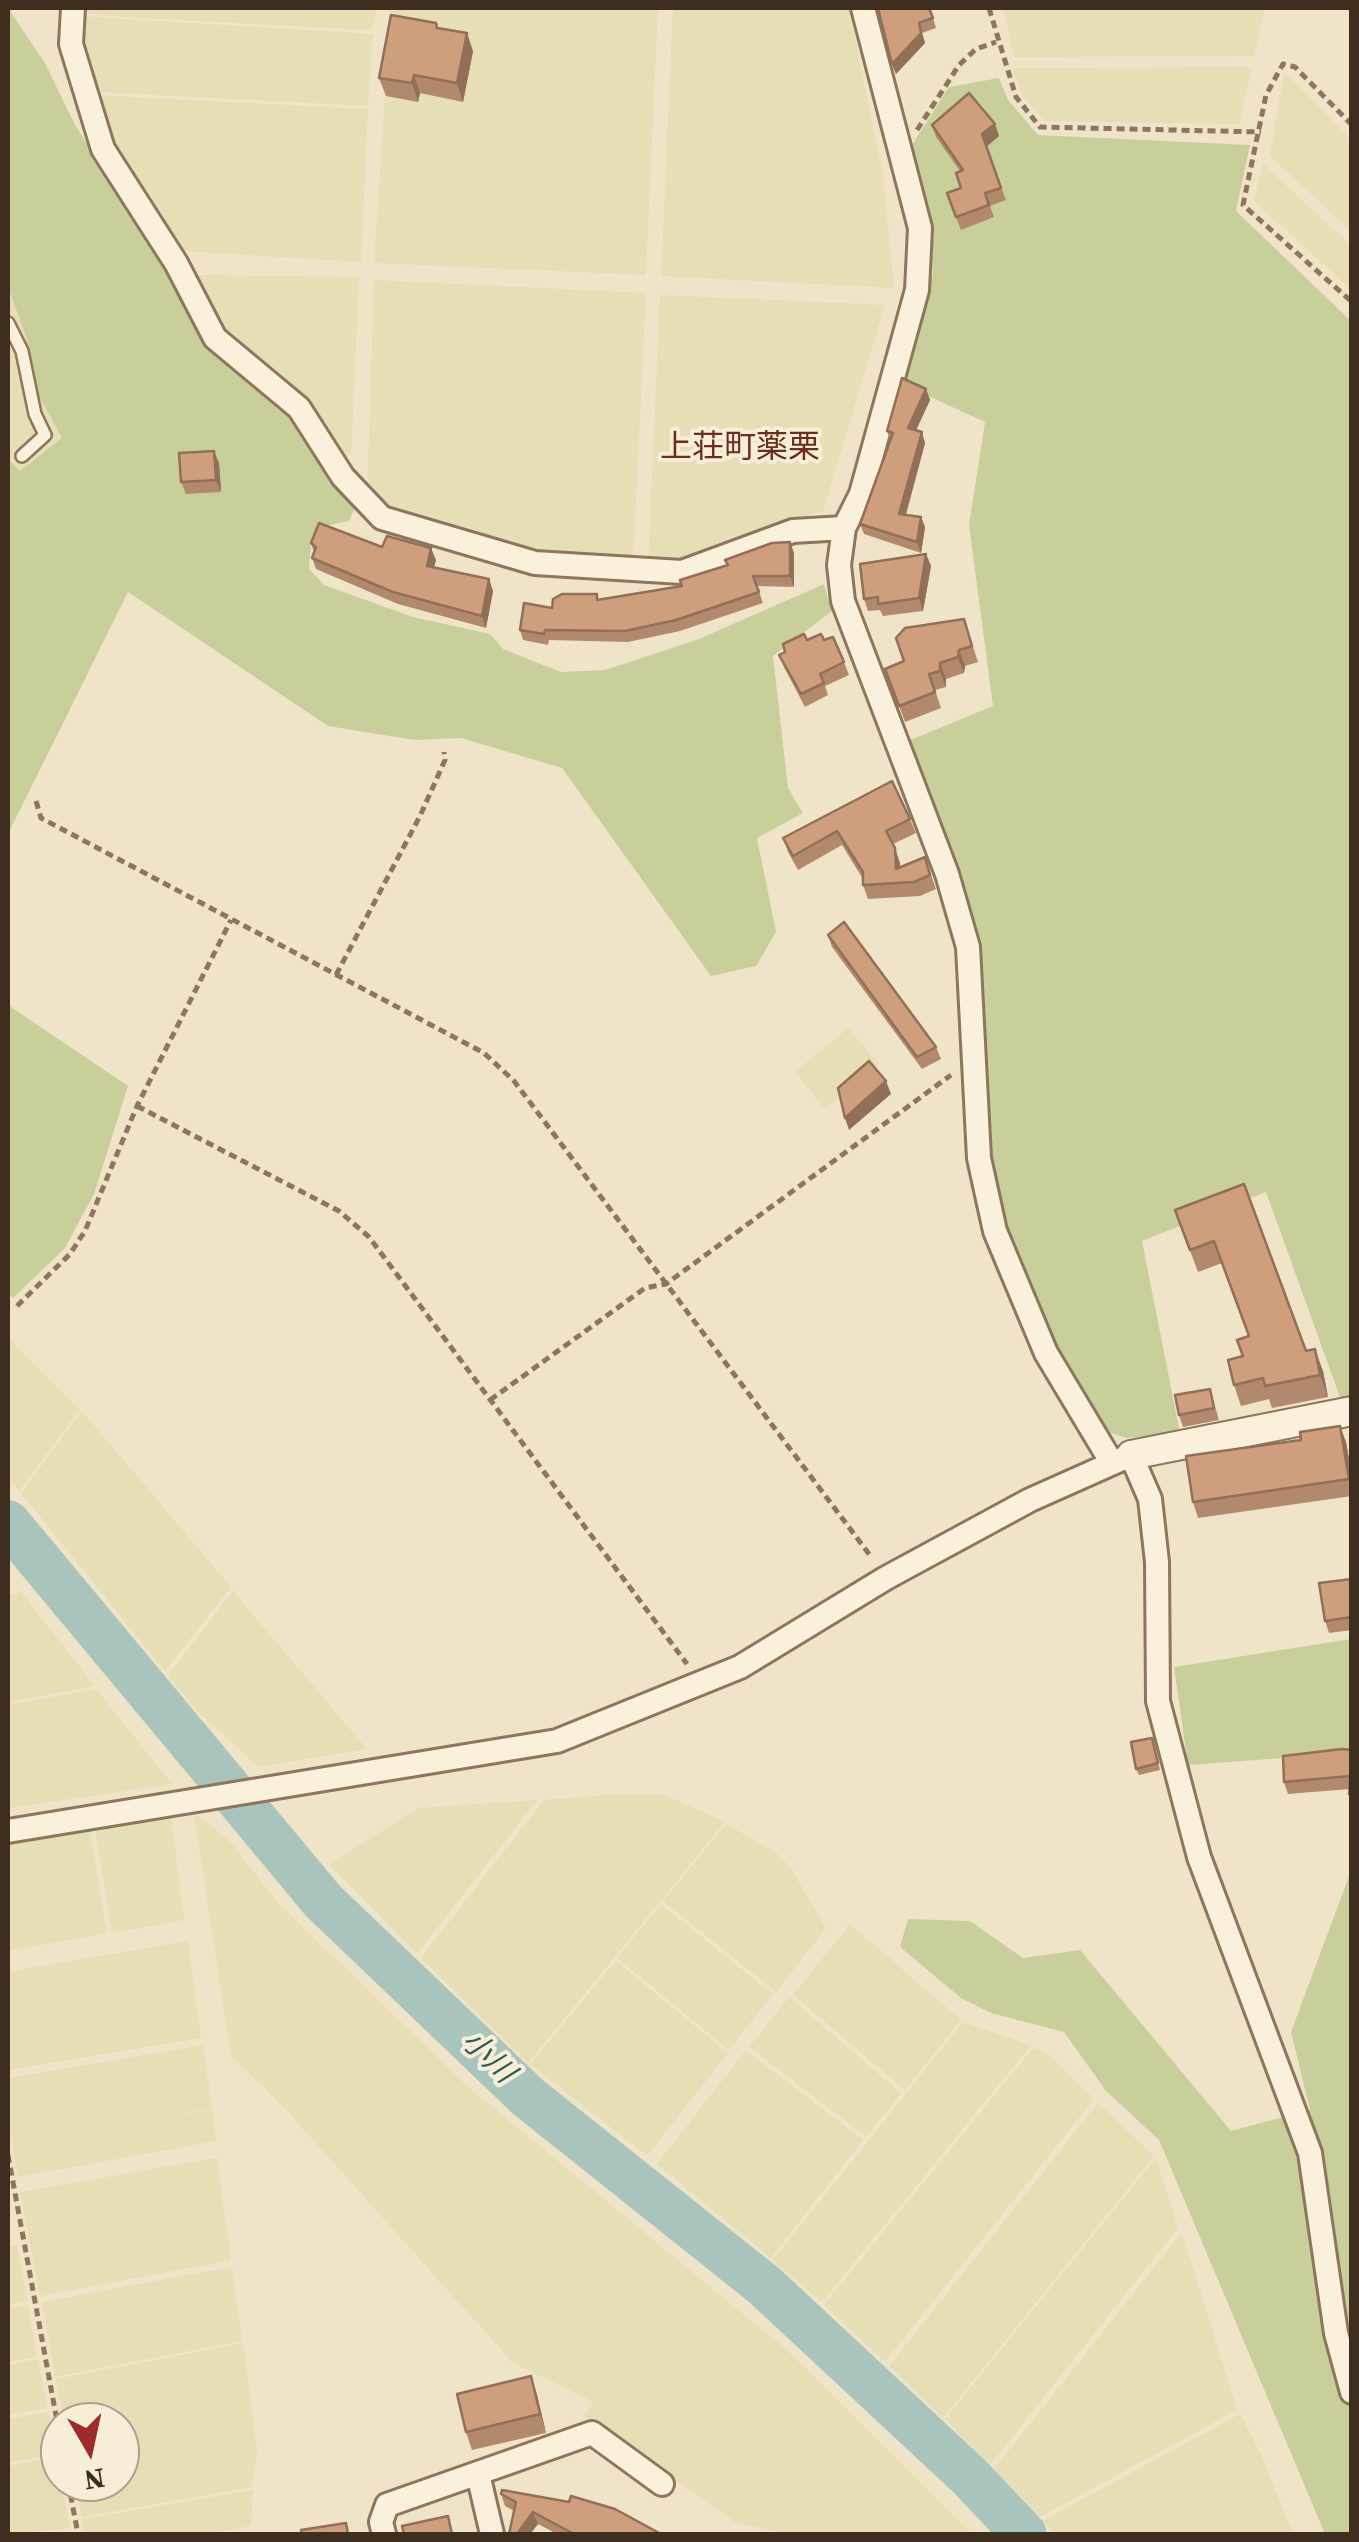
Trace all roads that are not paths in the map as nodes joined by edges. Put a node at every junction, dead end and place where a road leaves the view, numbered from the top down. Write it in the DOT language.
graph roads {
  1 [pos="73,8"];
  2 [pos="863,8"];
  3 [pos="8,323"];
  4 [pos="22,456"];
  5 [pos="844,528"];
  6 [pos="1352,1411"];
  7 [pos="1122,1459"];
  8 [pos="8,1830"];
  9 [pos="1352,2392"];
  10 [pos="478,2474"];
  11 [pos="662,2484"];
  12 [pos="384,2534"];
  13 [pos="492,2534"];
  1 -- 5 [label="street"];
  2 -- 5 [label="street"];
  3 -- 4 [label="lane"];
  5 -- 7 [label="street"];
  6 -- 7 [label="street"];
  7 -- 8 [label="street"];
  7 -- 9 [label="street"];
  10 -- 11 [label="street"];
  10 -- 12 [label="street"];
  10 -- 13 [label="street"];
}
